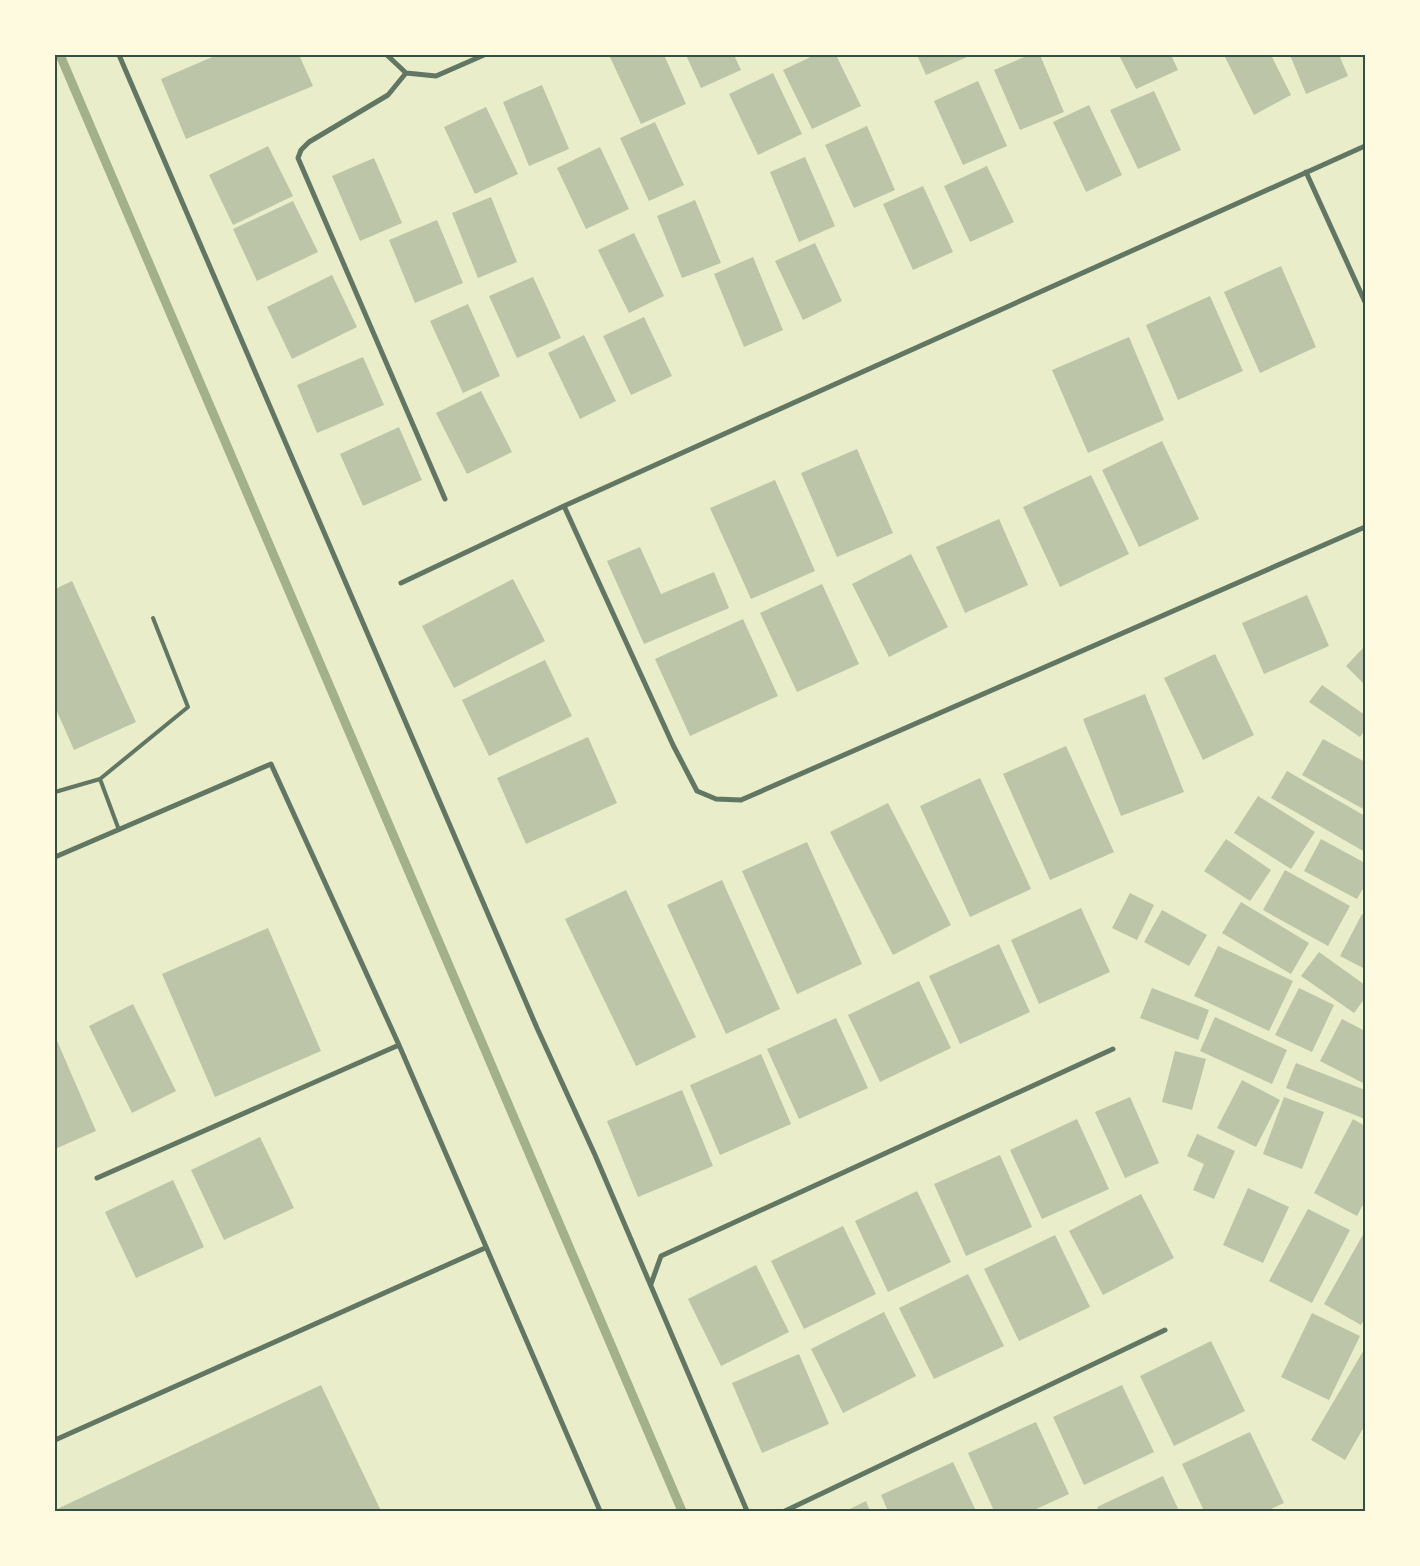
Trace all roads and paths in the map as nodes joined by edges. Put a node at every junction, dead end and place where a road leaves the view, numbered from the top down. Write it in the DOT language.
graph roads {
  1 [pos="119,55"];
  2 [pos="387,55"];
  3 [pos="484,55"];
  4 [pos="406,73"];
  5 [pos="1365,146"];
  6 [pos="1306,172"];
  7 [pos="1365,302"];
  8 [pos="445,499"];
  9 [pos="564,506"];
  10 [pos="1365,527"];
  11 [pos="401,583"];
  12 [pos="153,618"];
  13 [pos="100,779"];
  14 [pos="55,792"];
  15 [pos="119,830"];
  16 [pos="55,857"];
  17 [pos="399,1045"];
  18 [pos="1113,1049"];
  19 [pos="97,1178"];
  20 [pos="485,1248"];
  21 [pos="650,1285"];
  22 [pos="1165,1330"];
  23 [pos="55,1440"];
  24 [pos="600,1511"];
  25 [pos="747,1511"];
  26 [pos="785,1511"];
  1 -- 21 [label="street"];
  2 -- 4 [label="street"];
  3 -- 4 [label="street"];
  4 -- 8 [label="street"];
  5 -- 6 [label="street"];
  6 -- 7 [label="street"];
  6 -- 9 [label="street"];
  9 -- 10 [label="street"];
  9 -- 11 [label="street"];
  12 -- 13 [label="lane"];
  13 -- 14 [label="lane"];
  13 -- 15 [label="lane"];
  15 -- 16 [label="street"];
  15 -- 17 [label="street"];
  17 -- 19 [label="street"];
  17 -- 20 [label="street"];
  18 -- 21 [label="street"];
  20 -- 23 [label="street"];
  20 -- 24 [label="street"];
  21 -- 25 [label="street"];
  22 -- 26 [label="street"];
}
